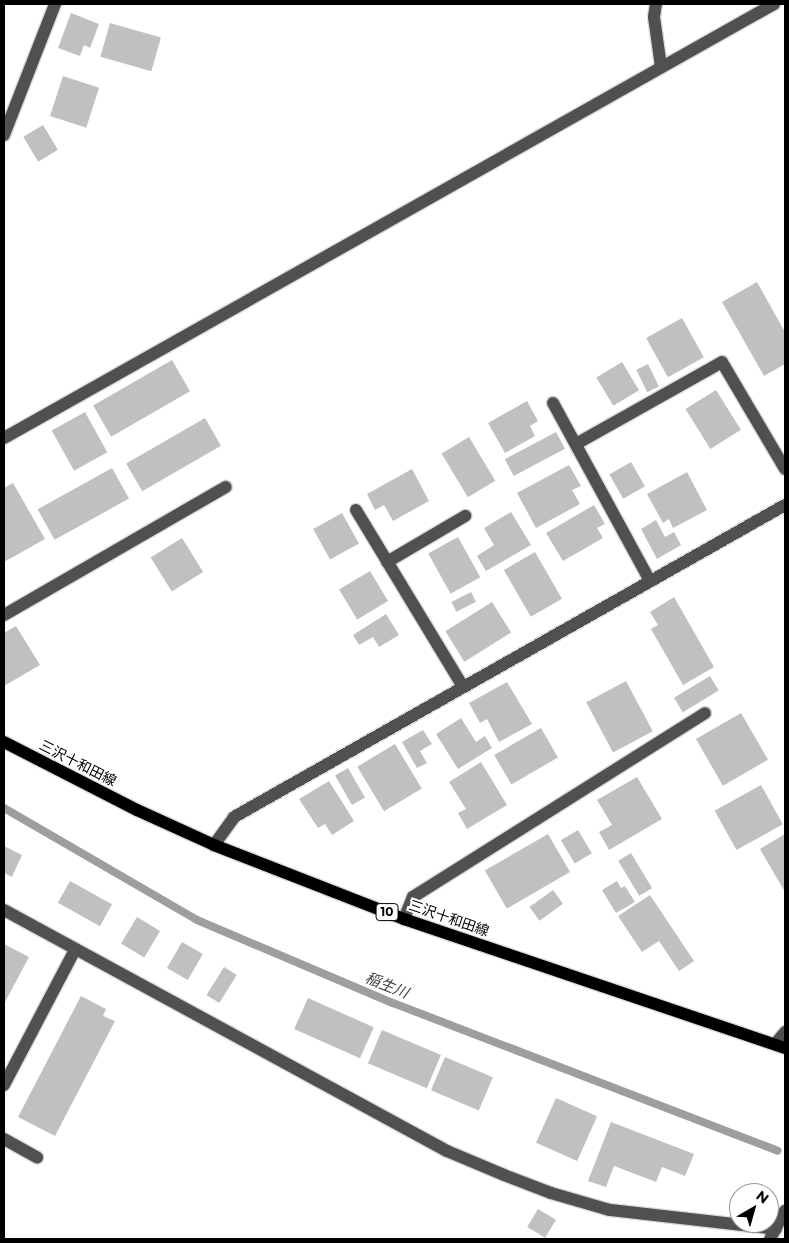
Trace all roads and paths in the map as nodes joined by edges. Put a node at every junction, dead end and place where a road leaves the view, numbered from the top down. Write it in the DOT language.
graph roads {
  1 [pos="55,4"];
  2 [pos="656,4"];
  3 [pos="774,4"];
  4 [pos="661,67"];
  5 [pos="4,135"];
  6 [pos="553,404"];
  7 [pos="4,438"];
  8 [pos="576,444"];
  9 [pos="785,469"];
  10 [pos="226,487"];
  11 [pos="785,505"];
  12 [pos="356,510"];
  13 [pos="465,516"];
  14 [pos="387,562"];
  15 [pos="650,581"];
  16 [pos="4,615"];
  17 [pos="463,687"];
  18 [pos="705,713"];
  19 [pos="4,742"];
  20 [pos="214,845"];
  21 [pos="4,910"];
  22 [pos="404,919"];
  23 [pos="75,950"];
  24 [pos="785,1032"];
  25 [pos="780,1046"];
  26 [pos="4,1085"];
  27 [pos="4,1139"];
  28 [pos="37,1157"];
  29 [pos="785,1211"];
  30 [pos="773,1234"];
  1 -- 5 [label="street"];
  2 -- 4 [label="street"];
  3 -- 4 [label="street"];
  4 -- 7 [label="street"];
  6 -- 8 [label="street"];
  8 -- 9 [label="street"];
  8 -- 15 [label="street"];
  10 -- 16 [label="street"];
  11 -- 15 [label="street"];
  12 -- 14 [label="street"];
  13 -- 14 [label="street"];
  14 -- 17 [label="street"];
  15 -- 17 [label="street"];
  17 -- 20 [label="street"];
  18 -- 22 [label="street"];
  19 -- 20 [label="main road, 三沢十和田線 / 10"];
  20 -- 22 [label="main road, 三沢十和田線 / 10"];
  21 -- 23 [label="street"];
  22 -- 25 [label="main road, 三沢十和田線 / 10"];
  23 -- 26 [label="street"];
  23 -- 30 [label="street"];
  24 -- 25 [label="street"];
  27 -- 28 [label="street"];
  29 -- 30 [label="street"];
}
